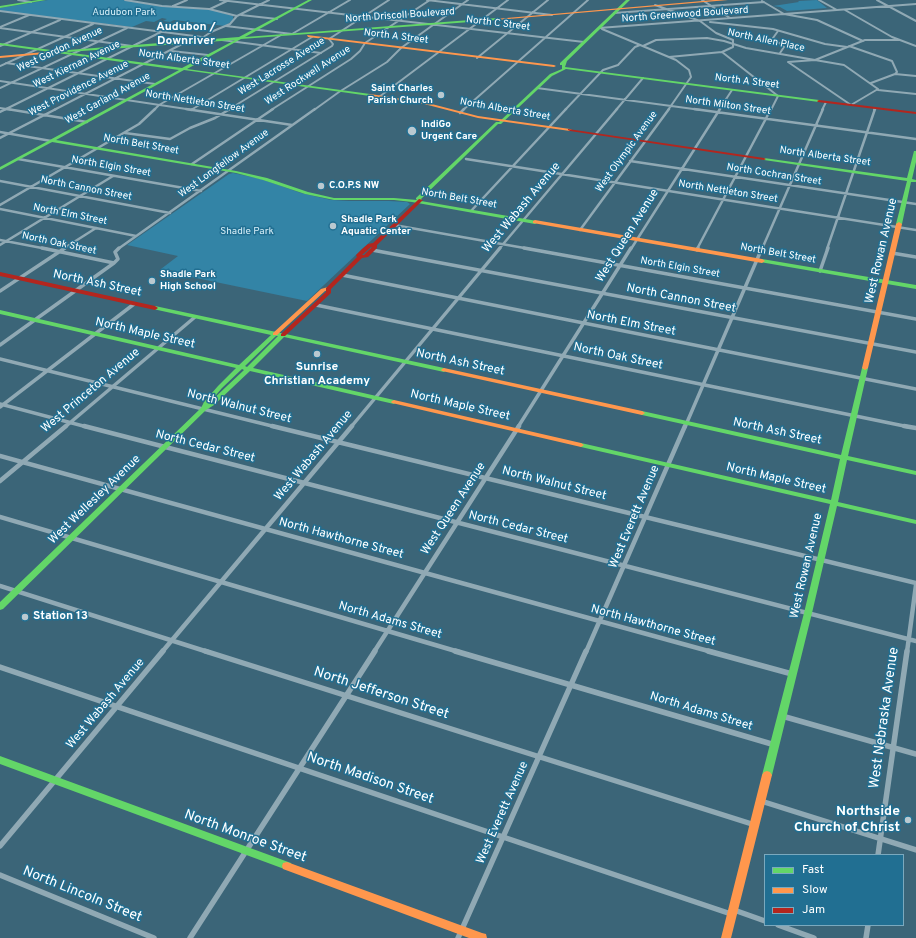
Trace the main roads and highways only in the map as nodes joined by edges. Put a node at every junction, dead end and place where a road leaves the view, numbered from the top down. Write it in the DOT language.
graph roads {
  1 [pos="44,0"];
  2 [pos="310,0"];
  3 [pos="628,0"];
  4 [pos="726,0"];
  5 [pos="704,1"];
  6 [pos="0,7"];
  7 [pos="616,12"];
  8 [pos="292,34"];
  9 [pos="236,40"];
  10 [pos="1,45"];
  11 [pos="39,51"];
  12 [pos="74,52"];
  13 [pos="0,57"];
  14 [pos="558,68"];
  15 [pos="182,70"];
  16 [pos="916,113"];
  17 [pos="501,122"];
  18 [pos="51,141"];
  19 [pos="468,154"];
  20 [pos="915,156"];
  21 [pos="0,169"];
  22 [pos="913,180"];
  23 [pos="419,201"];
  24 [pos="0,274"];
  25 [pos="885,282"];
  26 [pos="916,287"];
  27 [pos="325,289"];
  28 [pos="0,312"];
  29 [pos="275,334"];
  30 [pos="283,336"];
  31 [pos="240,367"];
  32 [pos="248,369"];
  33 [pos="204,409"];
  34 [pos="844,457"];
  35 [pos="916,473"];
  36 [pos="833,503"];
  37 [pos="916,522"];
  38 [pos="0,607"];
  39 [pos="0,760"];
  40 [pos="482,938"];
  41 [pos="726,938"];
  1 -- 6 [label="main road"];
  2 -- 9 [label="main road, West Garland Avenue"];
  3 -- 7 [label="main road, West Wellesley Avenue"];
  4 -- 5 [label="main road, North Driscoll Boulevard"];
  5 -- 7 [label="main road, North Driscoll Boulevard"];
  7 -- 8 [label="main road, North Driscoll Boulevard"];
  7 -- 14 [label="main road, West Wellesley Avenue"];
  8 -- 9 [label="main road, North Driscoll Boulevard"];
  8 -- 14 [label="main road, North A Street"];
  9 -- 12 [label="main road, North Driscoll Boulevard"];
  9 -- 15 [label="main road, West Garland Avenue"];
  10 -- 11 [label="main road"];
  11 -- 12 [label="main road, North Driscoll Boulevard"];
  11 -- 12 [label="main road, North Driscoll Boulevard"];
  11 -- 13 [label="main road, North Driscoll Boulevard"];
  12 -- 15 [label="main road, North Alberta Street"];
  14 -- 16 [label="main road, North A Street"];
  14 -- 17 [label="main road, West Wellesley Avenue"];
  15 -- 17 [label="main road, North Alberta Street"];
  15 -- 18 [label="main road, West Garland Avenue"];
  17 -- 19 [label="main road, West Wellesley Avenue"];
  17 -- 19 [label="main road, West Wellesley Avenue"];
  17 -- 22 [label="main road, North Alberta Street"];
  18 -- 21 [label="main road, West Garland Avenue"];
  18 -- 23 [label="main road, North Belt Street"];
  19 -- 23 [label="main road, West Wellesley Avenue"];
  19 -- 23 [label="main road, West Wellesley Avenue"];
  20 -- 22 [label="main road, West Rowan Avenue"];
  22 -- 25 [label="main road, West Rowan Avenue"];
  23 -- 25 [label="main road, North Belt Street"];
  23 -- 27 [label="main road, West Wellesley Avenue"];
  24 -- 29 [label="main road, North Ash Street"];
  25 -- 26 [label="main road, North Belt Street"];
  25 -- 34 [label="main road, West Rowan Avenue"];
  27 -- 29 [label="main road, West Wellesley Avenue"];
  27 -- 30 [label="main road, West Wellesley Avenue"];
  28 -- 31 [label="main road, North Maple Street"];
  29 -- 30 [label="main road, North Ash Street"];
  29 -- 31 [label="main road, West Wellesley Avenue"];
  30 -- 32 [label="main road, West Wellesley Avenue"];
  30 -- 34 [label="main road, North Ash Street"];
  31 -- 32 [label="main road, North Maple Street"];
  31 -- 33 [label="main road, West Wellesley Avenue"];
  32 -- 33 [label="main road, West Wellesley Avenue"];
  32 -- 36 [label="main road, North Maple Street"];
  33 -- 38 [label="main road, West Wellesley Avenue"];
  34 -- 35 [label="main road, North Ash Street"];
  34 -- 36 [label="main road, West Rowan Avenue"];
  36 -- 37 [label="main road, North Maple Street"];
  36 -- 41 [label="main road, West Rowan Avenue"];
  39 -- 40 [label="main road, North Monroe Street"];
}
